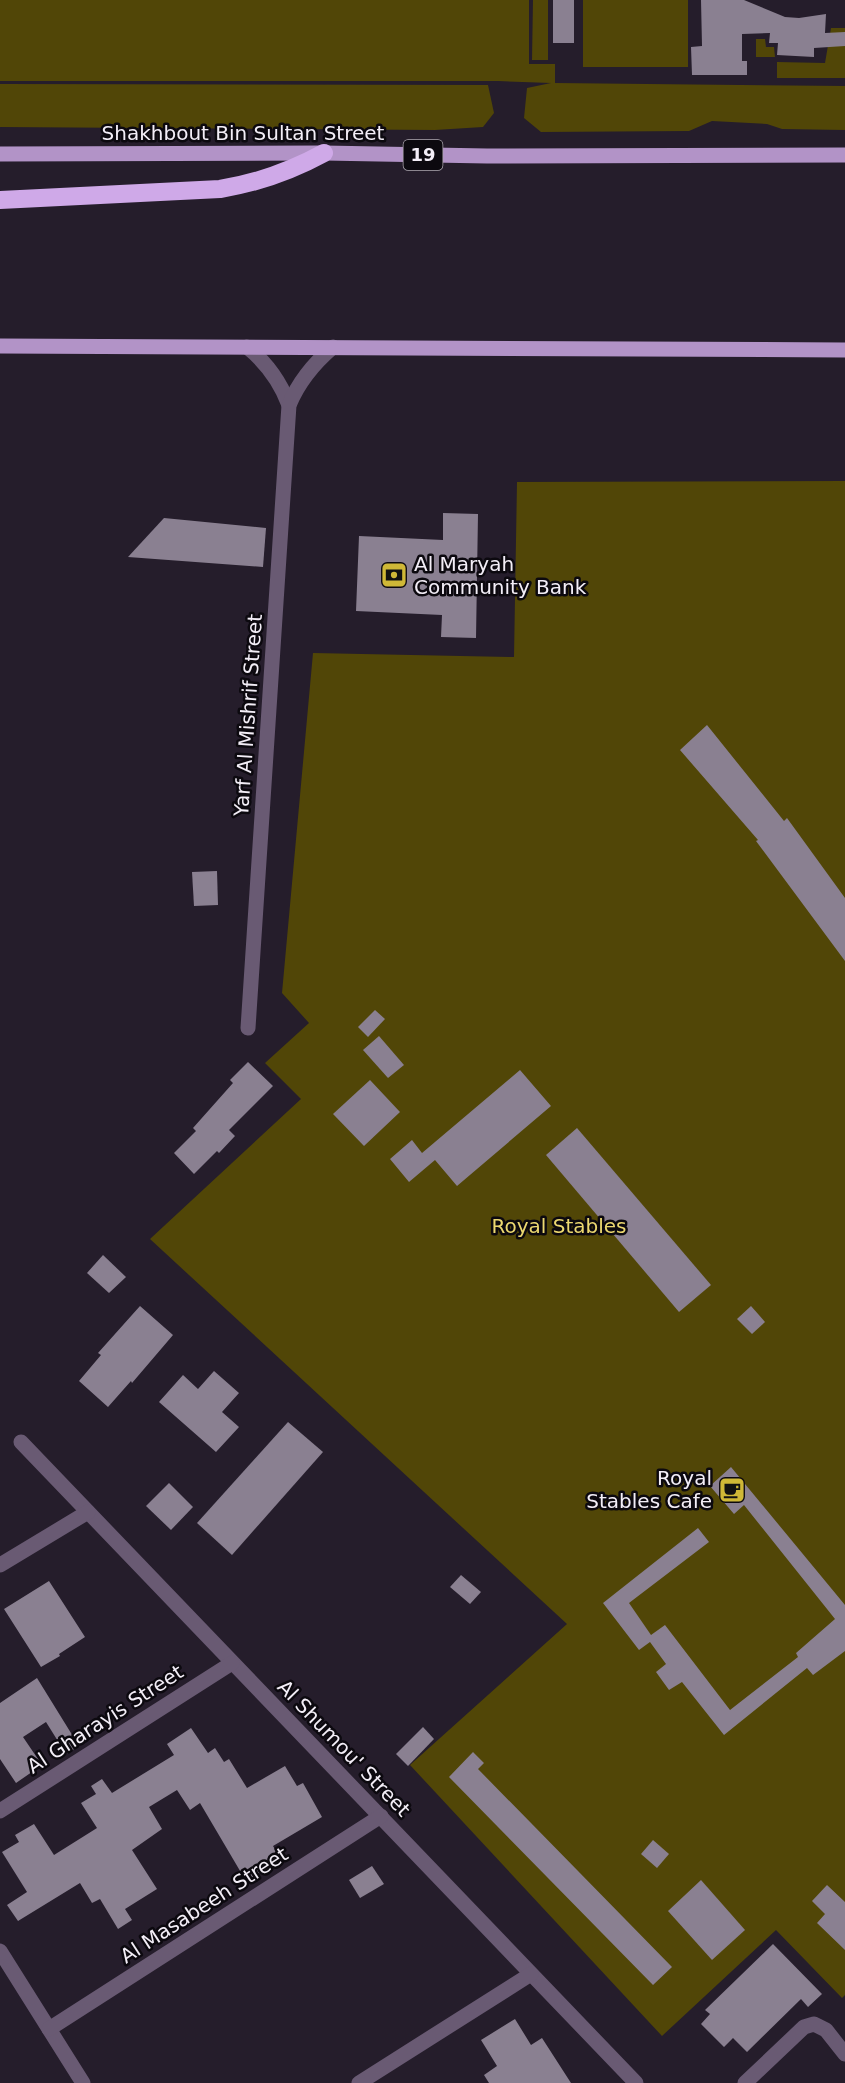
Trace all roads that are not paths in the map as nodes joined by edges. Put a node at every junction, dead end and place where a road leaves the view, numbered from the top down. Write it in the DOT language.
graph roads {
  1 [pos="324,153"];
  2 [pos="0,154"];
  3 [pos="845,155"];
  4 [pos="0,200"];
  5 [pos="0,346"];
  6 [pos="247,347"];
  7 [pos="333,347"];
  8 [pos="845,350"];
  9 [pos="289,405"];
  10 [pos="248,1028"];
  11 [pos="21,1442"];
  12 [pos="88,1512"];
  13 [pos="0,1565"];
  14 [pos="232,1663"];
  15 [pos="0,1810"];
  16 [pos="381,1816"];
  17 [pos="0,1952"];
  18 [pos="531,1974"];
  19 [pos="49,2029"];
  20 [pos="845,2054"];
  21 [pos="83,2083"];
  22 [pos="359,2083"];
  23 [pos="636,2083"];
  24 [pos="745,2083"];
  1 -- 2 [label="main road, Shakhbout Bin Sultan Street / 19"];
  1 -- 3 [label="main road, Shakhbout Bin Sultan Street / 19"];
  1 -- 4 [label="highway"];
  5 -- 6 [label="main road"];
  6 -- 7 [label="main road"];
  6 -- 9 [label="street, Yarf Al Mishrif Street"];
  7 -- 8 [label="main road"];
  7 -- 9 [label="street, Yarf Al Mishrif Street"];
  9 -- 10 [label="street, Yarf Al Mishrif Street"];
  11 -- 12 [label="street, Al Shumou' Street"];
  12 -- 13 [label="street"];
  12 -- 14 [label="street, Al Shumou' Street"];
  14 -- 15 [label="street, Al Gharayis Street"];
  14 -- 16 [label="street, Al Shumou' Street"];
  16 -- 18 [label="street, Al Shumou' Street"];
  16 -- 19 [label="street, Al Masabeeh Street"];
  17 -- 19 [label="street"];
  18 -- 22 [label="street"];
  18 -- 23 [label="street, Al Shumou' Street"];
  19 -- 21 [label="street"];
  20 -- 24 [label="street"];
}
